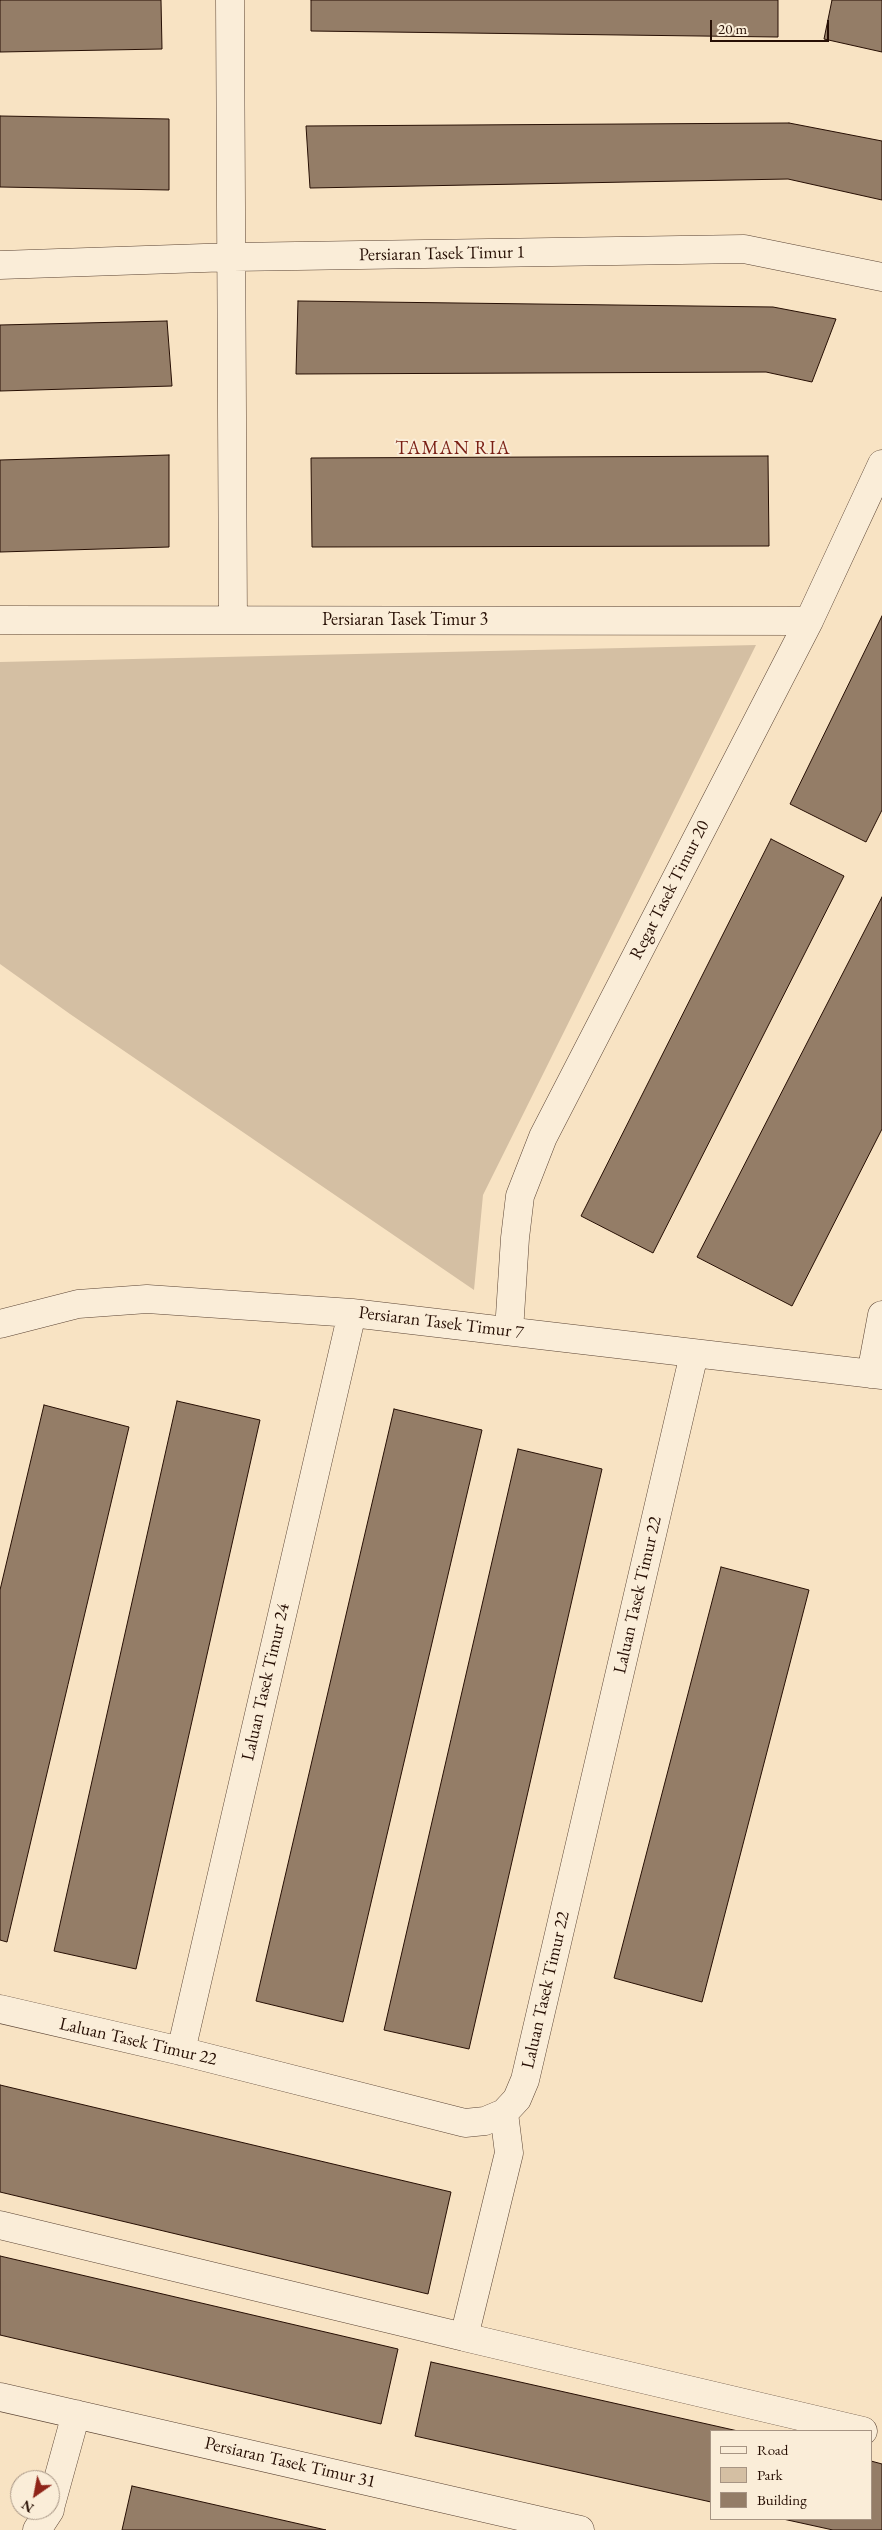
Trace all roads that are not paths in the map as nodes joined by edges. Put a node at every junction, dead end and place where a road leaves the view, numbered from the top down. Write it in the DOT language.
graph roads {
  1 [pos="230,0"];
  2 [pos="233,257"];
  3 [pos="0,265"];
  4 [pos="882,277"];
  5 [pos="882,464"];
  6 [pos="0,620"];
  7 [pos="233,620"];
  8 [pos="809,620"];
  9 [pos="352,1313"];
  10 [pos="882,1315"];
  11 [pos="0,1324"];
  12 [pos="508,1331"];
  13 [pos="694,1354"];
  14 [pos="876,1375"];
  15 [pos="0,2009"];
  16 [pos="181,2051"];
  17 [pos="504,2113"];
  18 [pos="0,2225"];
  19 [pos="464,2337"];
  20 [pos="0,2397"];
  21 [pos="76,2414"];
  22 [pos="859,2430"];
  23 [pos="60,2472"];
  24 [pos="580,2530"];
  1 -- 2 [label="street"];
  2 -- 3 [label="street, Persiaran Tasek Timur 1"];
  2 -- 4 [label="street, Persiaran Tasek Timur 1"];
  2 -- 7 [label="street"];
  5 -- 8 [label="street, Regat Tasek Timur 20"];
  6 -- 7 [label="street, Persiaran Tasek Timur 3"];
  7 -- 8 [label="street, Persiaran Tasek Timur 3"];
  8 -- 12 [label="street, Regat Tasek Timur 20"];
  9 -- 11 [label="street, Persiaran Tasek Timur 7"];
  9 -- 12 [label="street, Persiaran Tasek Timur 7"];
  9 -- 16 [label="street, Laluan Tasek Timur 24"];
  10 -- 14 [label="street"];
  12 -- 13 [label="street, Persiaran Tasek Timur 7"];
  13 -- 14 [label="street, Persiaran Tasek Timur 7"];
  13 -- 17 [label="street, Laluan Tasek Timur 22"];
  15 -- 16 [label="street, Laluan Tasek Timur 22"];
  16 -- 17 [label="street, Laluan Tasek Timur 22"];
  17 -- 19 [label="street"];
  18 -- 19 [label="street"];
  19 -- 22 [label="street"];
  20 -- 21 [label="street, Persiaran Tasek Timur 31"];
  21 -- 23 [label="street"];
  21 -- 24 [label="street, Persiaran Tasek Timur 31"];
}
